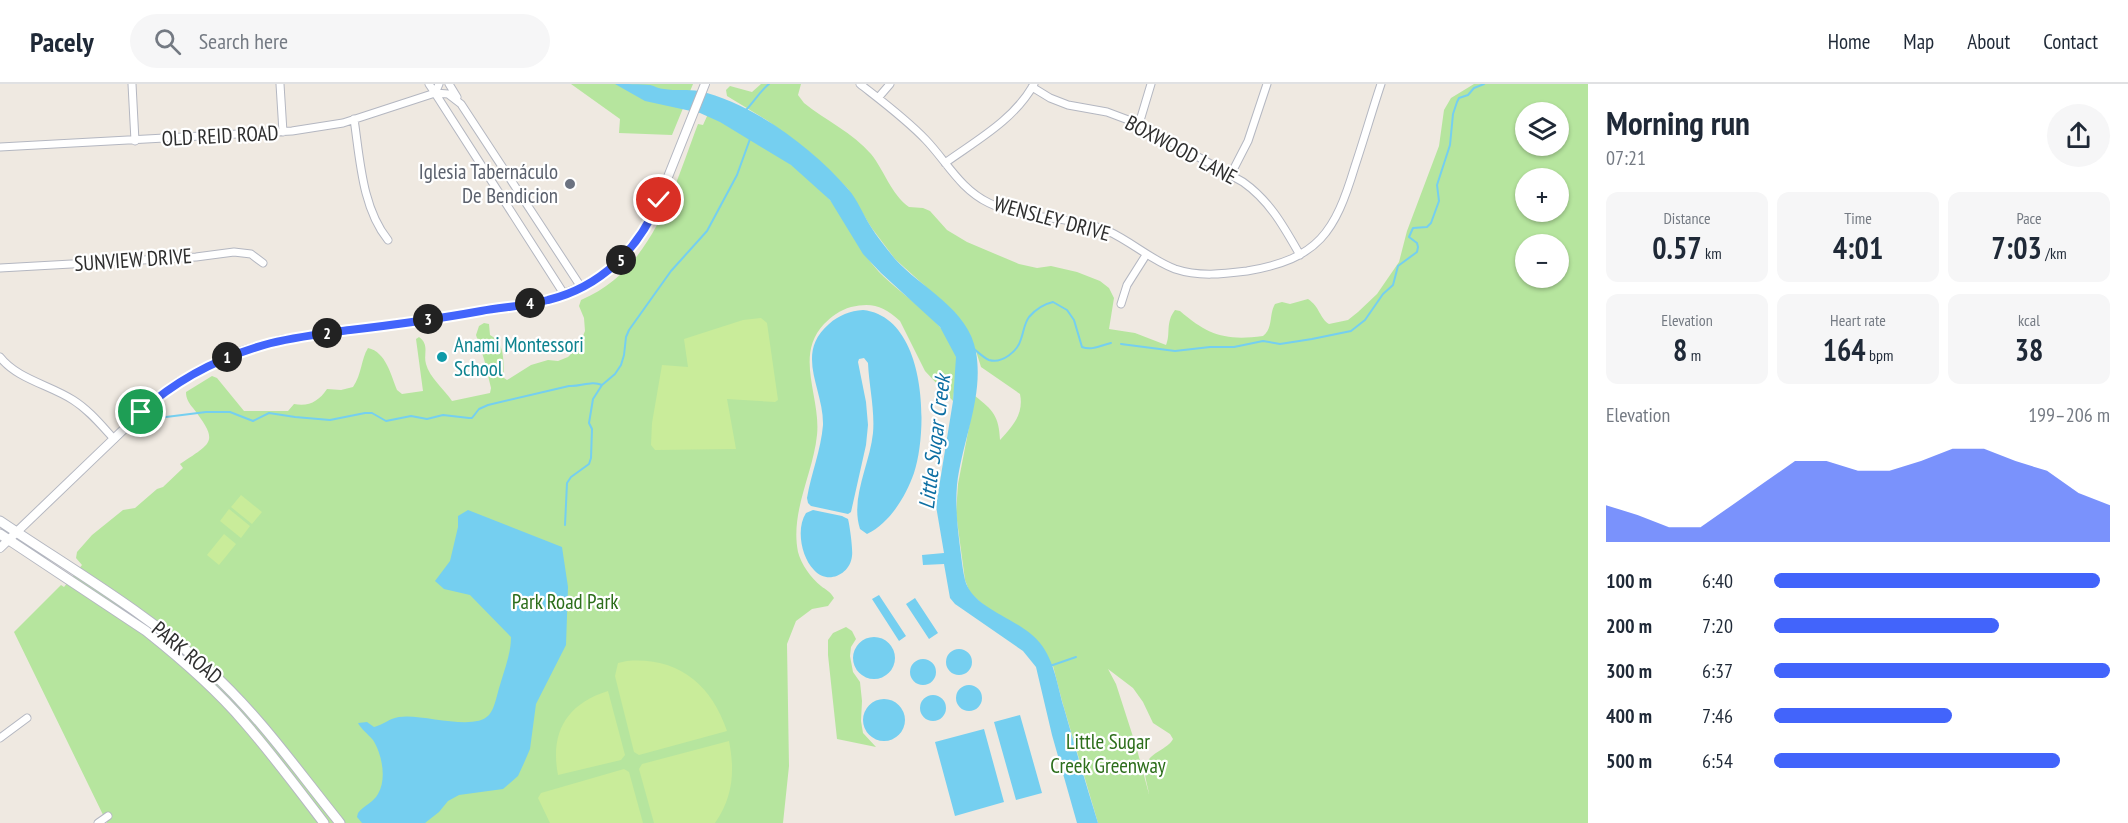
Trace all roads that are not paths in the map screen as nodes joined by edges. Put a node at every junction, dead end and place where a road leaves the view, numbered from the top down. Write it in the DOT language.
graph roads {
  1 [pos="132,84"];
  2 [pos="280,84"];
  3 [pos="429,84"];
  4 [pos="439,84"];
  5 [pos="449,84"];
  6 [pos="705,84"];
  7 [pos="860,84"];
  8 [pos="890,84"];
  9 [pos="1151,84"];
  10 [pos="1266,84"];
  11 [pos="1381,84"];
  12 [pos="1033,86"];
  13 [pos="435,93"];
  14 [pos="878,98"];
  15 [pos="461,104"];
  16 [pos="354,120"];
  17 [pos="1139,124"];
  18 [pos="283,132"];
  19 [pos="135,141"];
  20 [pos="0,147"];
  21 [pos="945,163"];
  22 [pos="1230,176"];
  23 [pos="388,240"];
  24 [pos="1146,255"];
  25 [pos="1300,255"];
  26 [pos="263,263"];
  27 [pos="0,268"];
  28 [pos="581,287"];
  29 [pos="564,294"];
  30 [pos="1121,304"];
  31 [pos="0,357"];
  32 [pos="114,439"];
  33 [pos="0,521"];
  34 [pos="16,532"];
  35 [pos="4,537"];
  36 [pos="0,548"];
  37 [pos="27,718"];
  38 [pos="0,738"];
  39 [pos="108,816"];
  40 [pos="98,823"];
  41 [pos="324,823"];
  42 [pos="340,823"];
  1 -- 19 [label="street"];
  2 -- 18 [label="street"];
  3 -- 13 [label="street"];
  4 -- 13 [label="street"];
  5 -- 15 [label="street"];
  6 -- 28 [label="street"];
  7 -- 14 [label="street, WENSLEY DRIVE"];
  8 -- 14 [label="street"];
  9 -- 17 [label="street"];
  10 -- 22 [label="street"];
  11 -- 25 [label="street, WENSLEY DRIVE"];
  12 -- 17 [label="street, BOXWOOD LANE"];
  12 -- 21 [label="street"];
  13 -- 15 [label="street"];
  13 -- 16 [label="street, OLD REID ROAD"];
  13 -- 29 [label="street"];
  14 -- 21 [label="street, WENSLEY DRIVE"];
  15 -- 28 [label="street"];
  16 -- 18 [label="street, OLD REID ROAD"];
  16 -- 23 [label="street"];
  17 -- 22 [label="street, BOXWOOD LANE"];
  18 -- 19 [label="street, OLD REID ROAD"];
  19 -- 20 [label="street, OLD REID ROAD"];
  21 -- 24 [label="street, WENSLEY DRIVE"];
  22 -- 25 [label="street, BOXWOOD LANE"];
  24 -- 25 [label="street, WENSLEY DRIVE"];
  24 -- 30 [label="street"];
  26 -- 27 [label="street, SUNVIEW DRIVE"];
  28 -- 29 [label="street"];
  29 -- 32 [label="street"];
  31 -- 32 [label="street"];
  32 -- 34 [label="street"];
  33 -- 34 [label="main road, PARK ROAD"];
  34 -- 35 [label="street"];
  34 -- 42 [label="main road, PARK ROAD"];
  35 -- 36 [label="street"];
  35 -- 41 [label="main road, PARK ROAD"];
  37 -- 38 [label="street"];
  39 -- 40 [label="street"];
}
